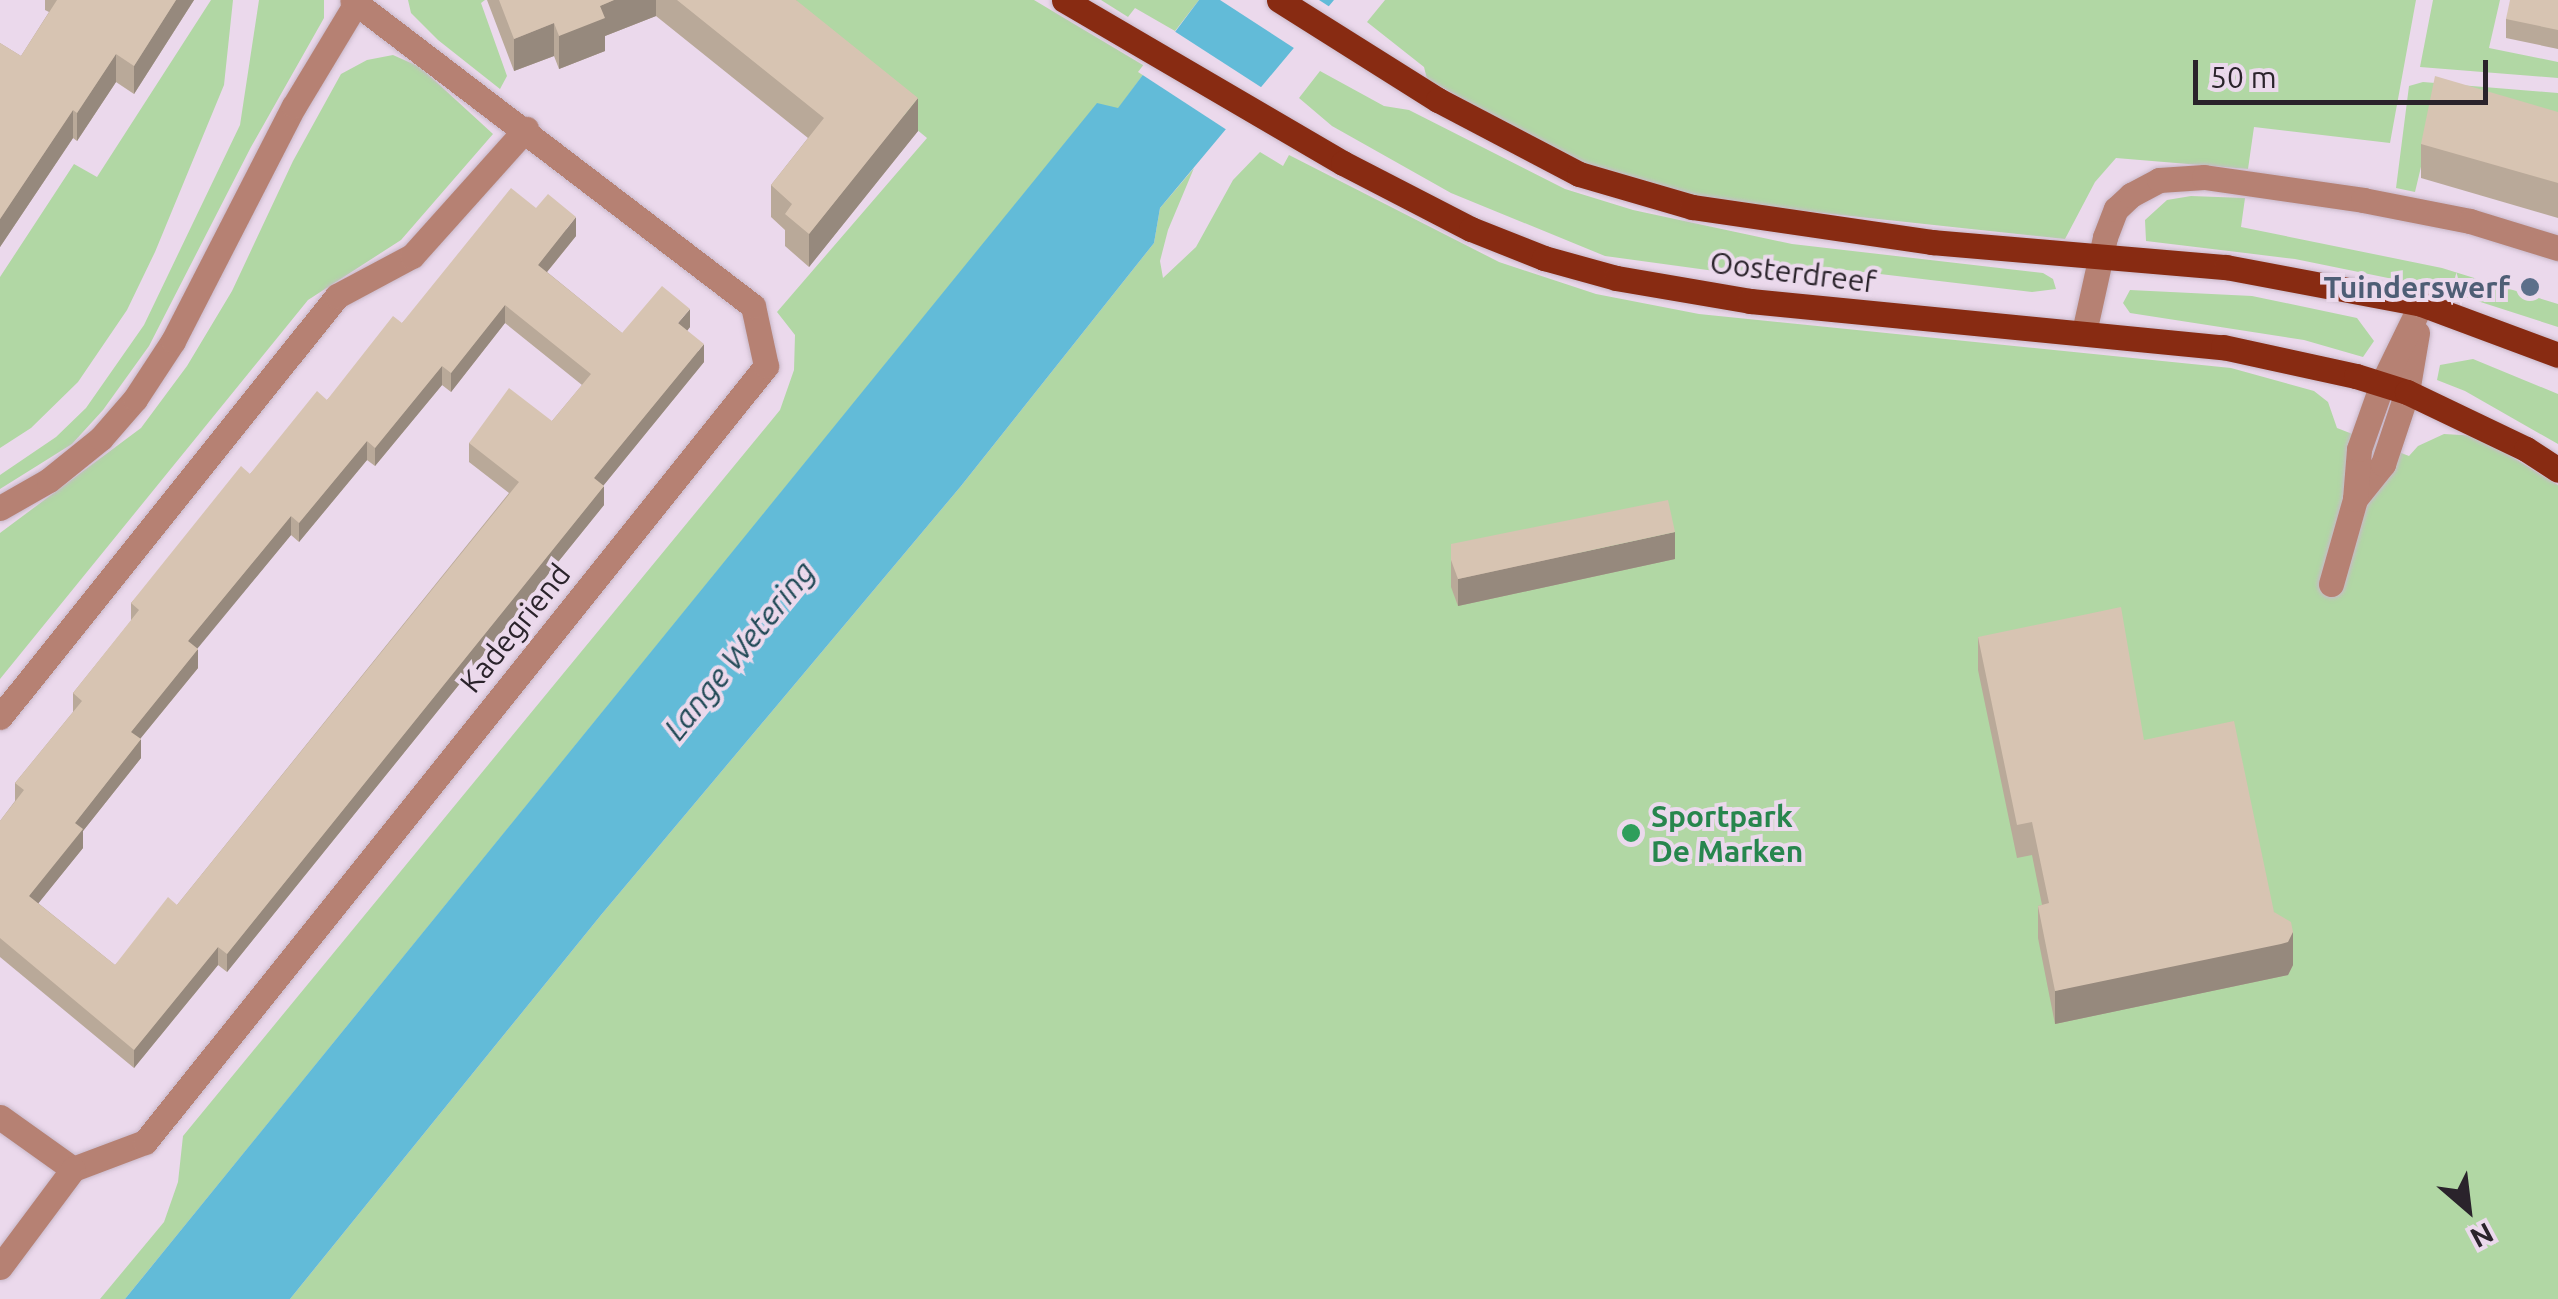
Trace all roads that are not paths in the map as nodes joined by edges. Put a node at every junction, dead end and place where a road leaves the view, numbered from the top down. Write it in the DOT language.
graph roads {
  1 [pos="1064,0"];
  2 [pos="1279,0"];
  3 [pos="355,1"];
  4 [pos="526,129"];
  5 [pos="2558,248"];
  6 [pos="2101,257"];
  7 [pos="2421,304"];
  8 [pos="2084,332"];
  9 [pos="2558,355"];
  10 [pos="2395,388"];
  11 [pos="2558,470"];
  12 [pos="0,508"];
  13 [pos="2331,584"];
  14 [pos="0,717"];
  15 [pos="0,1118"];
  16 [pos="72,1169"];
  17 [pos="0,1267"];
  1 -- 8 [label="main road, Oosterdreef"];
  2 -- 6 [label="main road, Oosterdreef"];
  3 -- 4 [label="street, Kadegriend"];
  3 -- 12 [label="street, Kadegriend"];
  4 -- 14 [label="street"];
  4 -- 16 [label="street, Kadegriend"];
  5 -- 6 [label="street"];
  6 -- 7 [label="main road, Oosterdreef"];
  6 -- 8 [label="street"];
  7 -- 9 [label="main road, Oosterdreef"];
  7 -- 10 [label="street"];
  8 -- 10 [label="main road, Oosterdreef"];
  10 -- 11 [label="main road, Oosterdreef"];
  10 -- 13 [label="street"];
  15 -- 16 [label="street"];
  16 -- 17 [label="street"];
}
